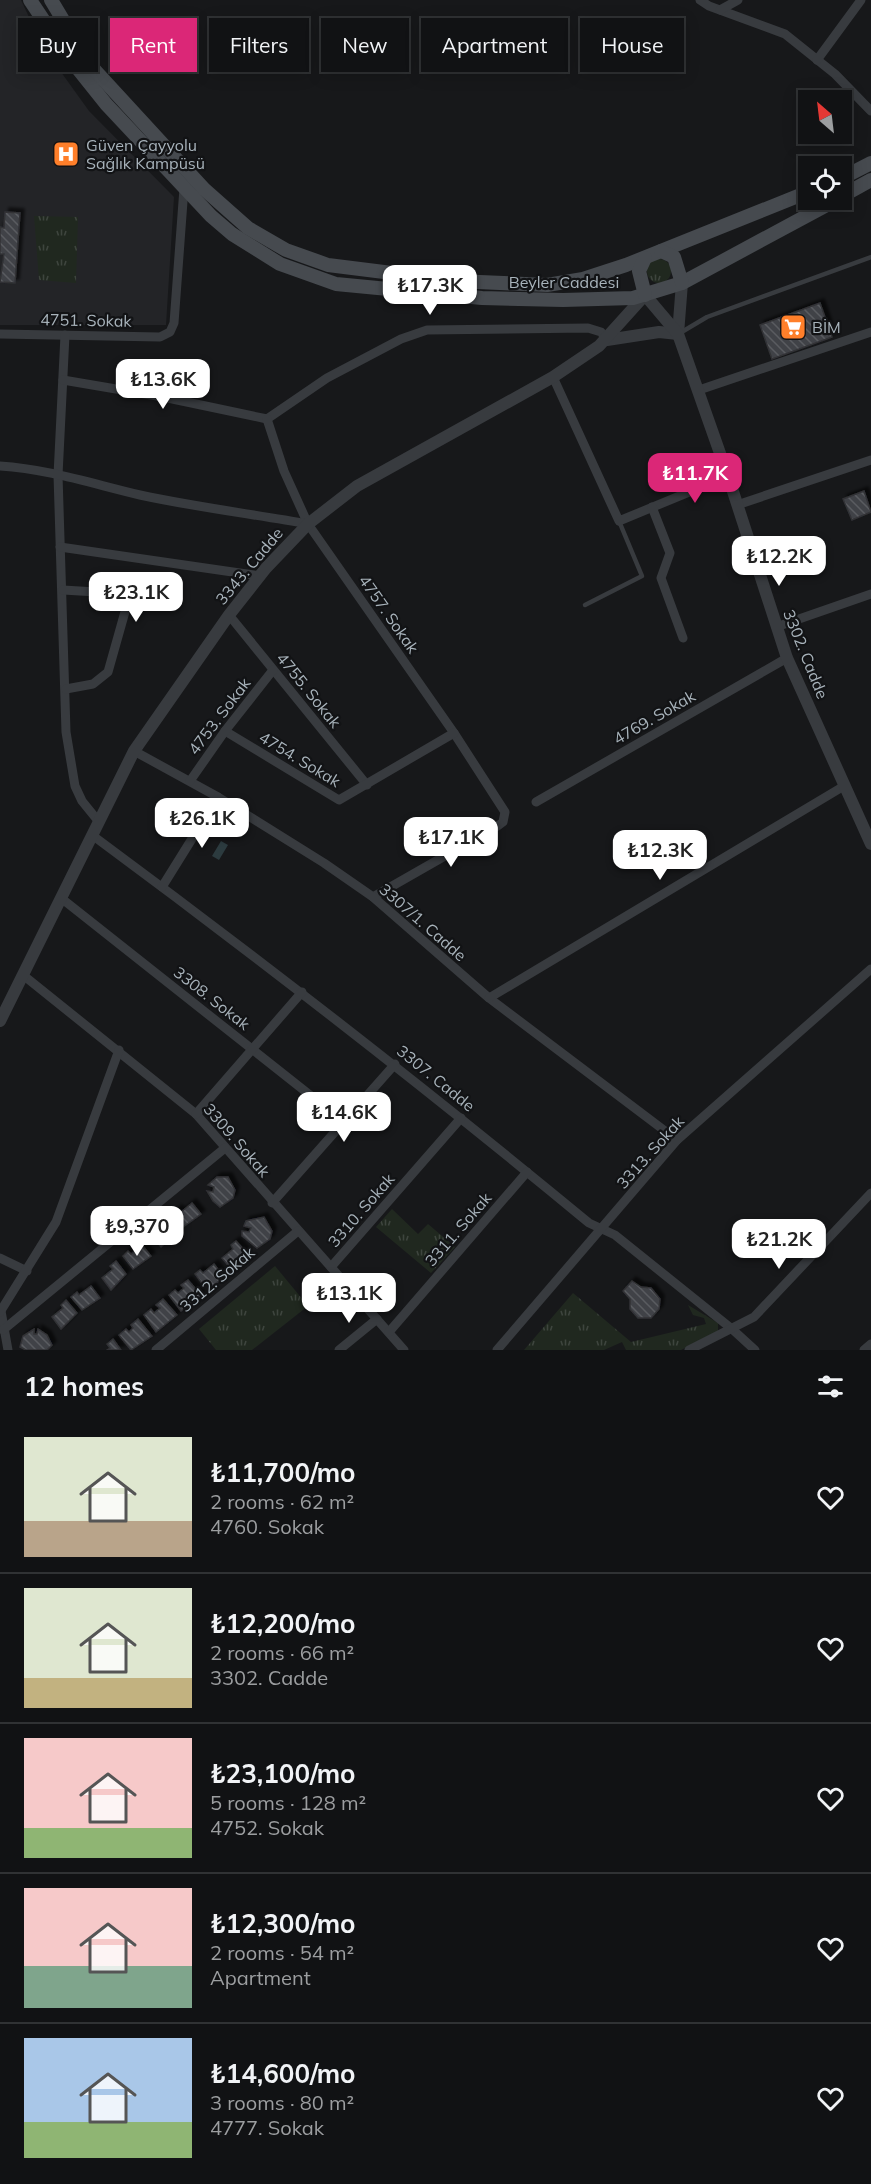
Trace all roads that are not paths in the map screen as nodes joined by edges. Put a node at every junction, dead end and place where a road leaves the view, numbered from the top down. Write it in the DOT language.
graph roads {
  1 [pos="30,0"];
  2 [pos="51,0"];
  3 [pos="700,0"];
  4 [pos="738,0"];
  5 [pos="861,0"];
  6 [pos="720,10"];
  7 [pos="817,60"];
  8 [pos="871,111"];
  9 [pos="871,163"];
  10 [pos="852,173"];
  11 [pos="871,180"];
  12 [pos="184,188"];
  13 [pos="852,190"];
  14 [pos="798,196"];
  15 [pos="817,210"];
  16 [pos="661,251"];
  17 [pos="871,257"];
  18 [pos="645,258"];
  19 [pos="682,283"];
  20 [pos="645,295"];
  21 [pos="871,332"];
  22 [pos="0,334"];
  23 [pos="678,334"];
  24 [pos="65,335"];
  25 [pos="608,340"];
  26 [pos="553,376"];
  27 [pos="63,380"];
  28 [pos="699,390"];
  29 [pos="267,419"];
  30 [pos="871,460"];
  31 [pos="0,466"];
  32 [pos="58,475"];
  33 [pos="728,476"];
  34 [pos="738,505"];
  35 [pos="652,507"];
  36 [pos="619,521"];
  37 [pos="308,524"];
  38 [pos="60,547"];
  39 [pos="260,576"];
  40 [pos="63,590"];
  41 [pos="871,594"];
  42 [pos="585,605"];
  43 [pos="229,615"];
  44 [pos="776,627"];
  45 [pos="683,638"];
  46 [pos="787,658"];
  47 [pos="273,670"];
  48 [pos="66,689"];
  49 [pos="225,731"];
  50 [pos="454,733"];
  51 [pos="134,751"];
  52 [pos="190,781"];
  53 [pos="367,784"];
  54 [pos="844,786"];
  55 [pos="218,797"];
  56 [pos="536,802"];
  57 [pos="99,822"];
  58 [pos="92,835"];
  59 [pos="871,844"];
  60 [pos="162,887"];
  61 [pos="373,897"];
  62 [pos="61,898"];
  63 [pos="871,969"];
  64 [pos="22,975"];
  65 [pos="16,988"];
  66 [pos="302,992"];
  67 [pos="489,998"];
  68 [pos="0,1001"];
  69 [pos="0,1021"];
  70 [pos="253,1049"];
  71 [pos="118,1050"];
  72 [pos="395,1065"];
  73 [pos="196,1114"];
  74 [pos="461,1118"];
  75 [pos="344,1122"];
  76 [pos="677,1140"];
  77 [pos="225,1148"];
  78 [pos="527,1172"];
  79 [pos="871,1193"];
  80 [pos="272,1203"];
  81 [pos="603,1230"];
  82 [pos="298,1231"];
  83 [pos="0,1258"];
  84 [pos="331,1267"];
  85 [pos="27,1271"];
  86 [pos="0,1311"];
  87 [pos="376,1319"];
  88 [pos="732,1329"];
  89 [pos="3,1330"];
  90 [pos="389,1332"];
  91 [pos="871,1344"];
  92 [pos="8,1350"];
  93 [pos="156,1350"];
  94 [pos="339,1350"];
  95 [pos="404,1350"];
  96 [pos="497,1350"];
  97 [pos="689,1350"];
  98 [pos="755,1350"];
  99 [pos="864,1350"];
  1 -- 12 [label="main road, Beyler Caddesi"];
  2 -- 18 [label="main road, Beyler Caddesi"];
  3 -- 6 [label="street"];
  4 -- 6 [label="street"];
  5 -- 7 [label="street"];
  6 -- 7 [label="street"];
  7 -- 8 [label="street"];
  9 -- 10 [label="main road"];
  11 -- 13 [label="main road"];
  12 -- 20 [label="main road, Beyler Caddesi"];
  12 -- 24 [label="street, 4751. Sokak"];
  14 -- 16 [label="main road, Beyler Caddesi"];
  15 -- 19 [label="main road, Beyler Caddesi"];
  16 -- 18 [label="main road, Beyler Caddesi"];
  16 -- 19 [label="main road"];
  17 -- 23 [label="lane"];
  18 -- 20 [label="main road"];
  19 -- 20 [label="main road, Beyler Caddesi"];
  19 -- 23 [label="street, 3302. Cadde"];
  20 -- 23 [label="street, 3302. Cadde"];
  20 -- 25 [label="street, 3343. Cadde"];
  21 -- 28 [label="street"];
  22 -- 24 [label="street, 4751. Sokak"];
  23 -- 25 [label="street"];
  23 -- 28 [label="street, 3302. Cadde"];
  24 -- 27 [label="street"];
  25 -- 26 [label="street, 3343. Cadde"];
  25 -- 29 [label="street"];
  26 -- 36 [label="street"];
  26 -- 37 [label="street, 3343. Cadde"];
  27 -- 29 [label="street"];
  27 -- 32 [label="street"];
  28 -- 33 [label="street, 3302. Cadde"];
  29 -- 37 [label="street, 4757. Sokak"];
  30 -- 34 [label="street"];
  31 -- 32 [label="street"];
  32 -- 37 [label="street"];
  32 -- 38 [label="street"];
  33 -- 34 [label="street, 3302. Cadde"];
  33 -- 35 [label="street"];
  34 -- 44 [label="street, 3302. Cadde"];
  35 -- 36 [label="street"];
  35 -- 45 [label="street"];
  36 -- 42 [label="lane"];
  37 -- 39 [label="street, 3343. Cadde"];
  37 -- 50 [label="street, 4757. Sokak"];
  38 -- 39 [label="street"];
  38 -- 40 [label="street"];
  39 -- 43 [label="street, 3343. Cadde"];
  40 -- 48 [label="street"];
  40 -- 48 [label="street"];
  41 -- 44 [label="street"];
  43 -- 47 [label="street, 4755. Sokak"];
  43 -- 51 [label="street, 3343. Cadde"];
  44 -- 46 [label="street, 3302. Cadde"];
  46 -- 54 [label="street, 3302. Cadde"];
  46 -- 56 [label="street, 4769. Sokak"];
  47 -- 49 [label="street, 4753. Sokak"];
  47 -- 53 [label="street, 4755. Sokak"];
  48 -- 57 [label="street"];
  49 -- 52 [label="street, 4753. Sokak"];
  49 -- 53 [label="street, 4754. Sokak"];
  50 -- 53 [label="street, 4754. Sokak"];
  50 -- 61 [label="street, 4757. Sokak"];
  51 -- 52 [label="street, 3307/1. Cadde"];
  51 -- 57 [label="street, 3343. Cadde"];
  52 -- 55 [label="street, 3307/1. Cadde"];
  54 -- 59 [label="street, 3302. Cadde"];
  54 -- 67 [label="street"];
  55 -- 60 [label="street"];
  55 -- 61 [label="street, 3307/1. Cadde"];
  57 -- 58 [label="street, 3343. Cadde"];
  58 -- 60 [label="street, 3307. Cadde"];
  58 -- 62 [label="street, 3343. Cadde"];
  60 -- 66 [label="street, 3307. Cadde"];
  61 -- 67 [label="street, 3307/1. Cadde"];
  62 -- 64 [label="street, 3343. Cadde"];
  62 -- 70 [label="street, 3308. Sokak"];
  63 -- 76 [label="street, 3313. Sokak"];
  64 -- 65 [label="street, 3343. Cadde"];
  64 -- 71 [label="street, 3309. Sokak"];
  65 -- 68 [label="street, 3343. Cadde"];
  65 -- 69 [label="street, 3343. Cadde"];
  66 -- 70 [label="street"];
  66 -- 72 [label="street, 3307. Cadde"];
  67 -- 76 [label="street, 3307/1. Cadde"];
  70 -- 73 [label="street"];
  70 -- 75 [label="street, 3308. Sokak"];
  71 -- 73 [label="street, 3309. Sokak"];
  71 -- 85 [label="street"];
  72 -- 74 [label="street, 3307. Cadde"];
  72 -- 75 [label="street"];
  73 -- 77 [label="street, 3309. Sokak"];
  74 -- 78 [label="street, 3307. Cadde"];
  74 -- 84 [label="street, 3310. Sokak"];
  75 -- 80 [label="street"];
  76 -- 81 [label="street, 3313. Sokak"];
  77 -- 80 [label="street, 3309. Sokak"];
  77 -- 89 [label="street"];
  78 -- 81 [label="street, 3307. Cadde"];
  78 -- 90 [label="street, 3311. Sokak"];
  79 -- 88 [label="street"];
  80 -- 82 [label="street, 3309. Sokak"];
  81 -- 88 [label="street, 3307. Cadde"];
  81 -- 96 [label="street, 3313. Sokak"];
  82 -- 84 [label="street, 3309. Sokak"];
  82 -- 93 [label="street, 3312. Sokak"];
  83 -- 85 [label="street"];
  84 -- 87 [label="street, 3309. Sokak"];
  85 -- 86 [label="street"];
  86 -- 89 [label="street"];
  87 -- 90 [label="street, 3309. Sokak"];
  87 -- 94 [label="street"];
  88 -- 97 [label="street"];
  88 -- 98 [label="street, 3307. Cadde"];
  89 -- 92 [label="street"];
  90 -- 95 [label="street, 3309. Sokak"];
  91 -- 99 [label="street"];
}
